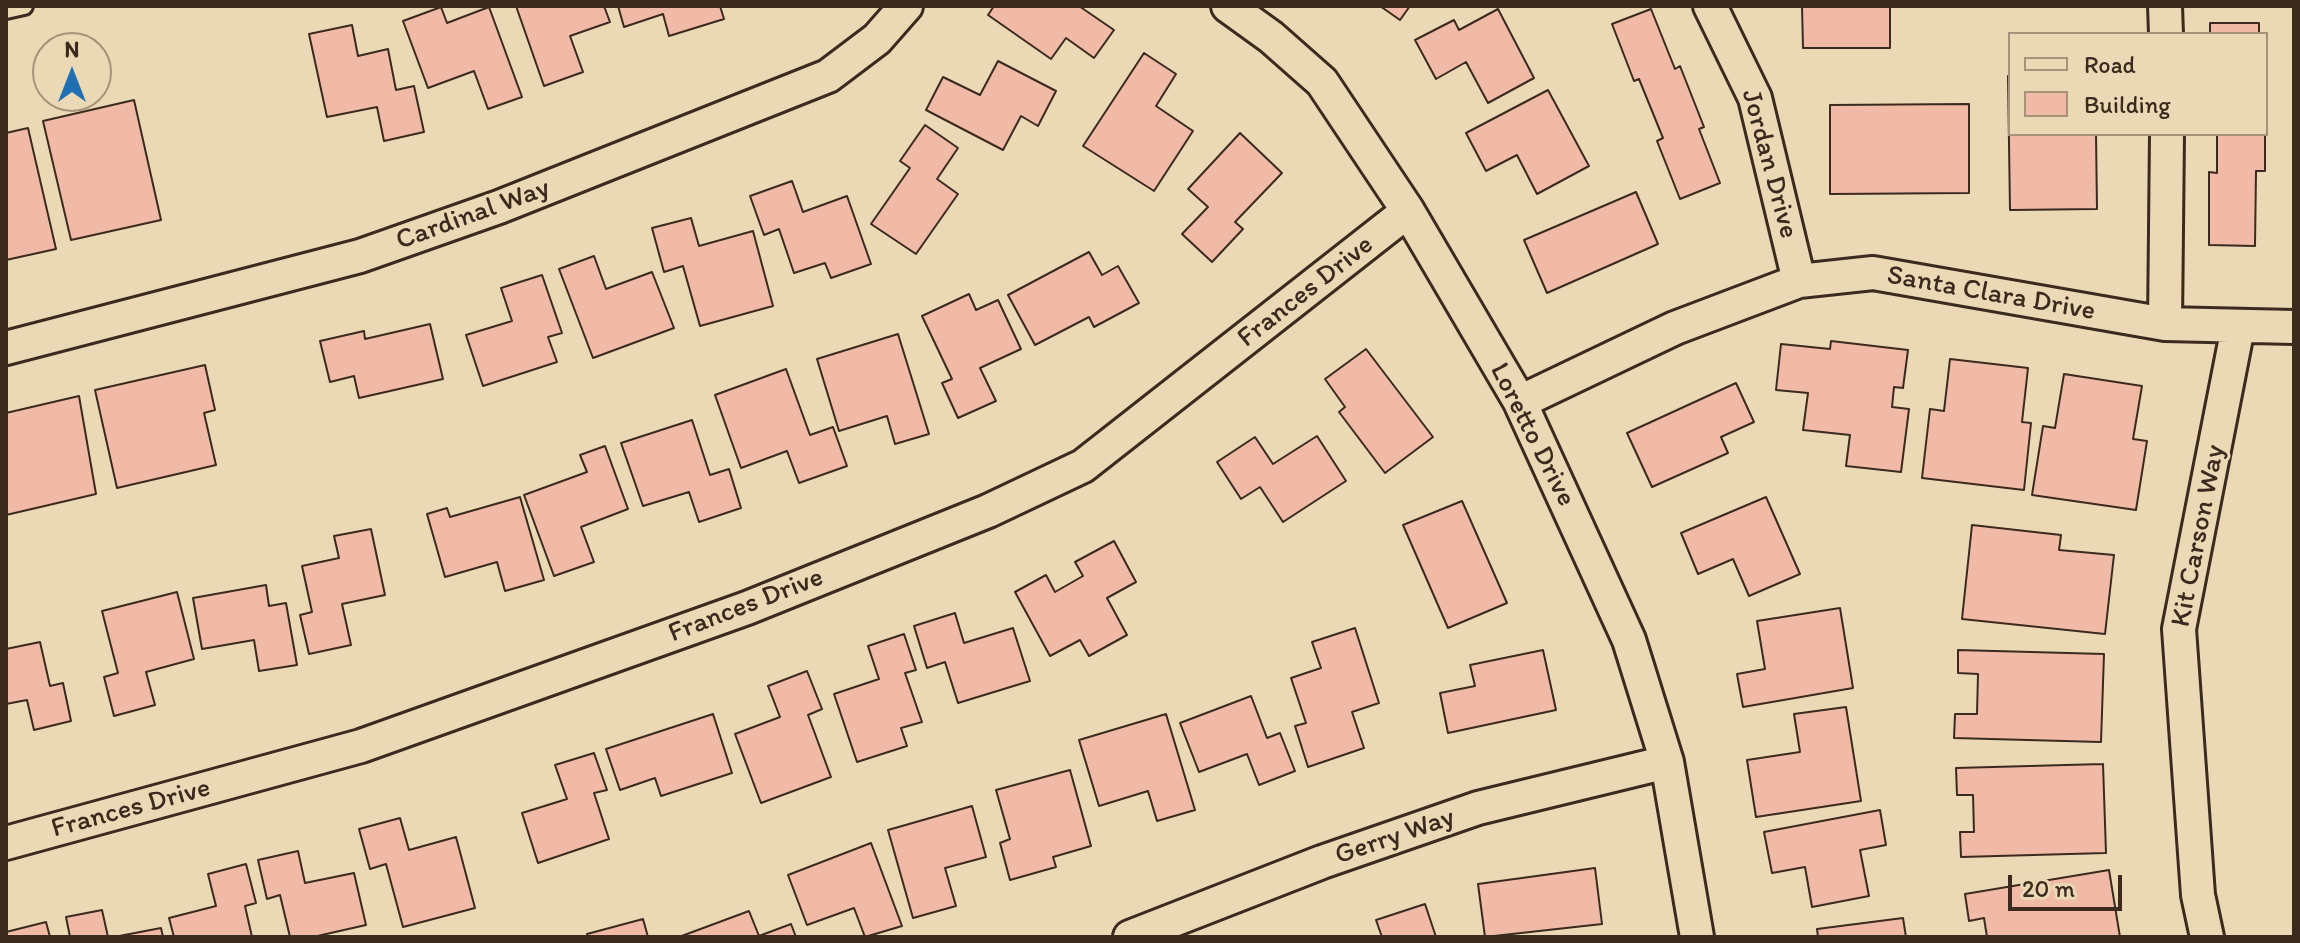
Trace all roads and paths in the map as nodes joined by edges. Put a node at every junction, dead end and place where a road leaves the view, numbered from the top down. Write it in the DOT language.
graph roads {
  1 [pos="906,6"];
  2 [pos="1228,6"];
  3 [pos="1710,6"];
  4 [pos="2165,6"];
  5 [pos="2166,32"];
  6 [pos="2167,136"];
  7 [pos="1408,211"];
  8 [pos="1799,281"];
  9 [pos="2165,324"];
  10 [pos="2238,327"];
  11 [pos="2294,327"];
  12 [pos="6,348"];
  13 [pos="1520,402"];
  14 [pos="1667,762"];
  15 [pos="6,843"];
  16 [pos="1130,937"];
  17 [pos="1697,937"];
  18 [pos="2207,937"];
  1 -- 12 [label="street, Cardinal Way"];
  2 -- 7 [label="street, Loretto Drive"];
  3 -- 8 [label="street, Jordan Drive"];
  4 -- 5 [label="street"];
  6 -- 9 [label="street"];
  7 -- 13 [label="street, Loretto Drive"];
  7 -- 15 [label="street, Frances Drive"];
  8 -- 9 [label="street, Santa Clara Drive"];
  8 -- 13 [label="street, Santa Clara Drive"];
  9 -- 10 [label="street, Santa Clara Drive"];
  10 -- 11 [label="street, Santa Clara Drive"];
  10 -- 18 [label="street, Kit Carson Way"];
  13 -- 14 [label="street, Loretto Drive"];
  14 -- 16 [label="street, Gerry Way"];
  14 -- 17 [label="street, Loretto Drive"];
}
